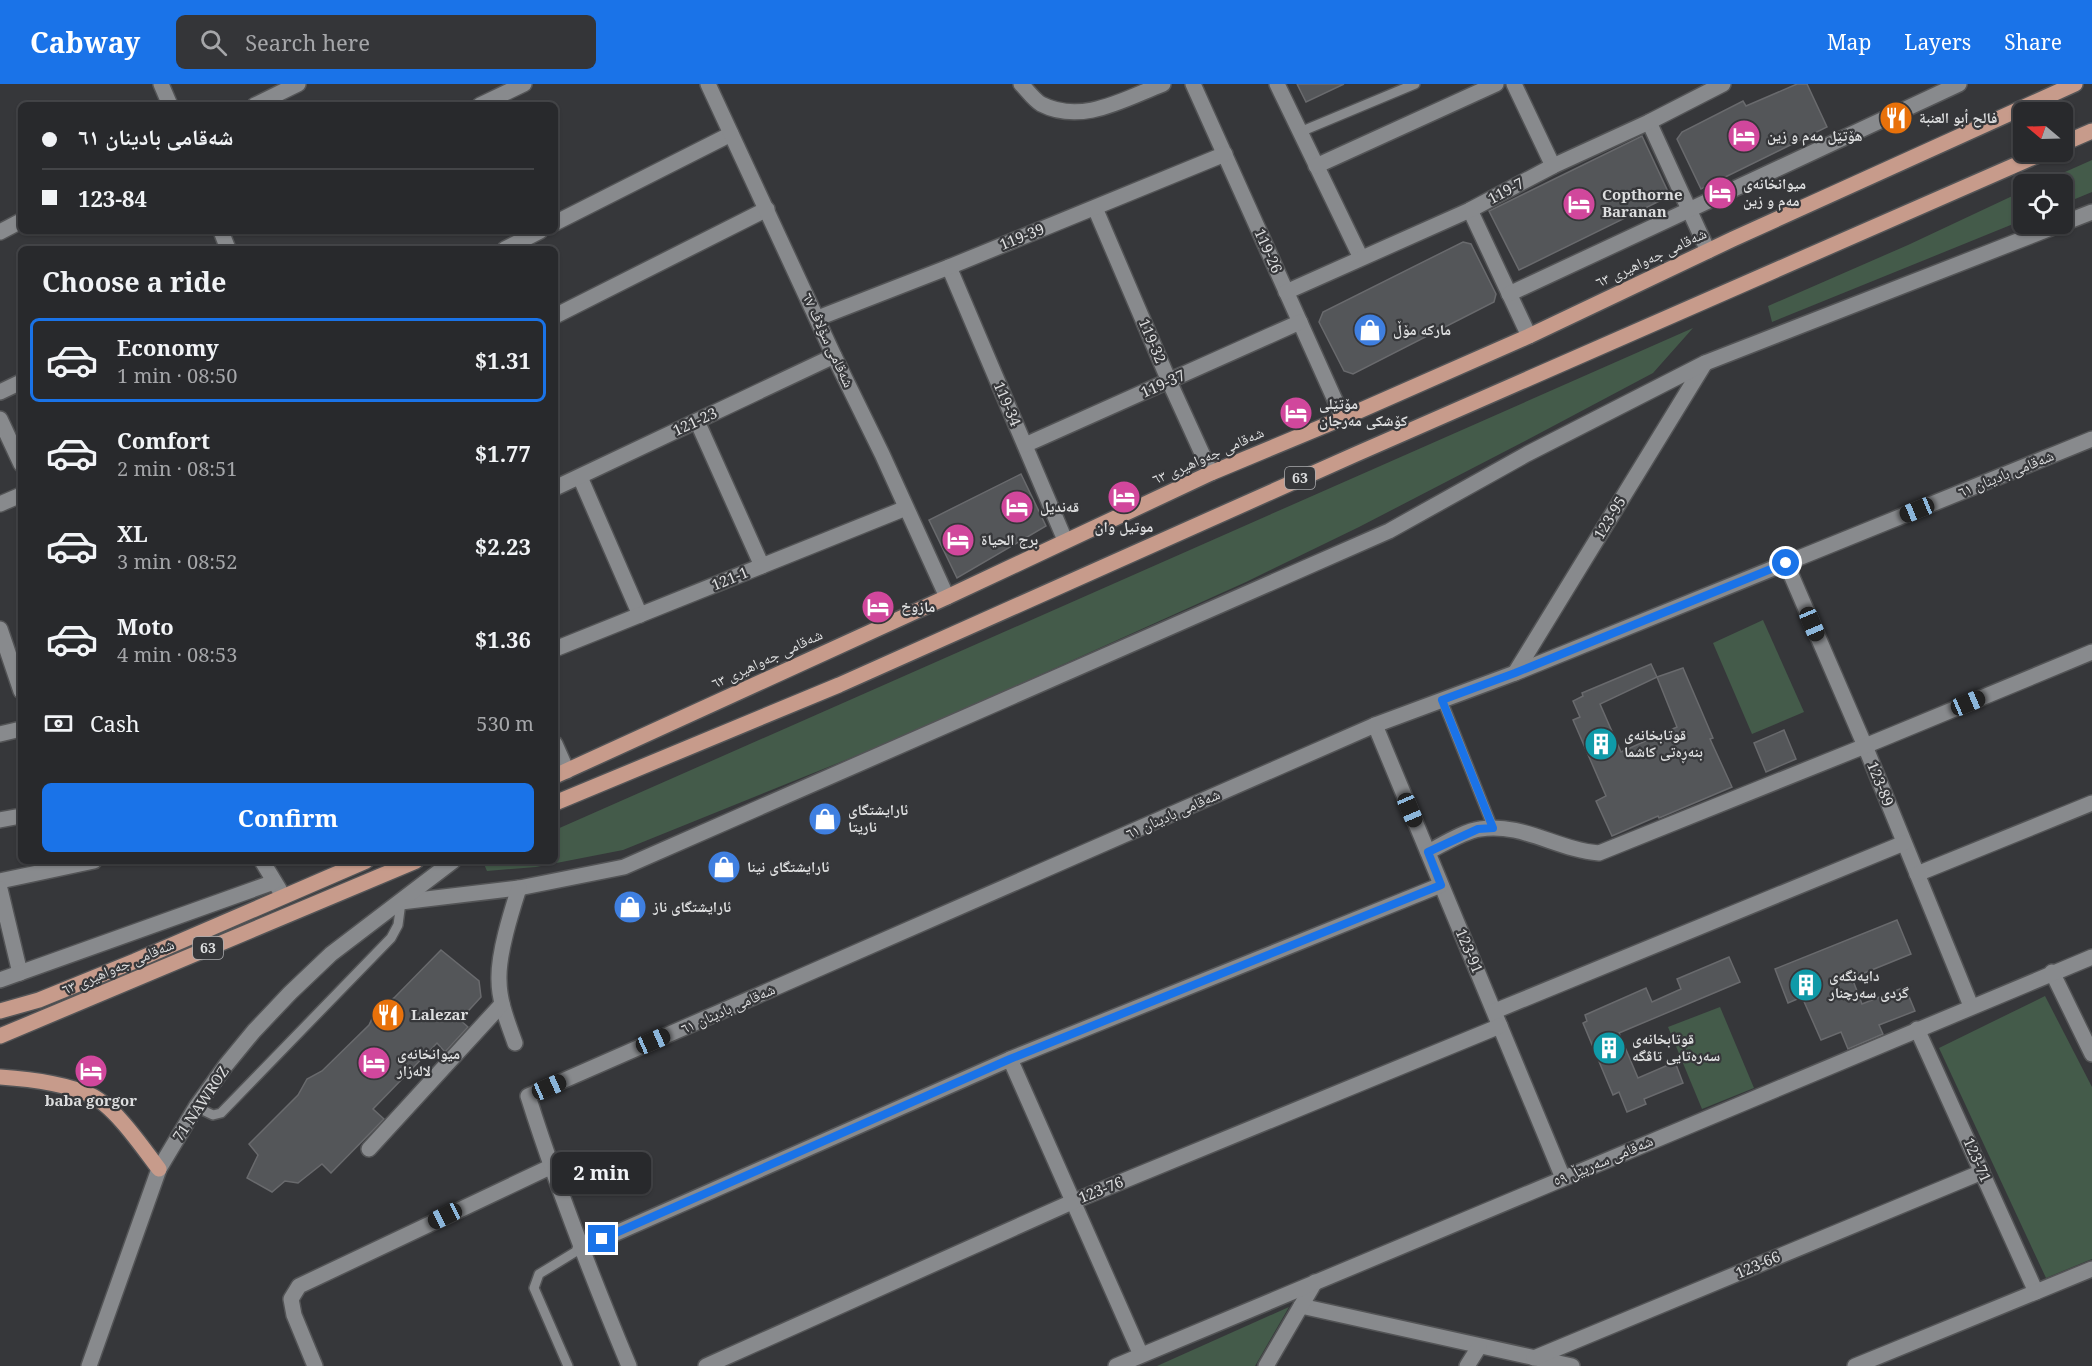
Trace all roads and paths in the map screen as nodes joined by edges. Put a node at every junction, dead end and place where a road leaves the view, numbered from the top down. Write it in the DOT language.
graph roads {
  1 [pos="161,84"];
  2 [pos="298,84"];
  3 [pos="524,84"];
  4 [pos="708,84"];
  5 [pos="1021,84"];
  6 [pos="1163,84"];
  7 [pos="1193,84"];
  8 [pos="1277,84"];
  9 [pos="1415,84"];
  10 [pos="1458,84"];
  11 [pos="1496,84"];
  12 [pos="1514,84"];
  13 [pos="1724,84"];
  14 [pos="1959,84"];
  15 [pos="2075,84"];
  16 [pos="1465,98"];
  17 [pos="169,102"];
  18 [pos="261,102"];
  19 [pos="486,102"];
  20 [pos="1649,122"];
  21 [pos="2092,131"];
  22 [pos="1300,132"];
  23 [pos="731,134"];
  24 [pos="2073,139"];
  25 [pos="1225,154"];
  26 [pos="2022,162"];
  27 [pos="1316,166"];
  28 [pos="1553,166"];
  29 [pos="1095,207"];
  30 [pos="767,209"];
  31 [pos="1689,209"];
  32 [pos="1470,210"];
  33 [pos="2092,212"];
  34 [pos="558,222"];
  35 [pos="18,223"];
  36 [pos="0,232"];
  37 [pos="534,234"];
  38 [pos="511,246"];
  39 [pos="1708,251"];
  40 [pos="1361,258"];
  41 [pos="949,267"];
  42 [pos="1286,292"];
  43 [pos="1509,294"];
  44 [pos="558,314"];
  45 [pos="818,318"];
  46 [pos="1300,322"];
  47 [pos="1528,336"];
  48 [pos="834,356"];
  49 [pos="1705,363"];
  50 [pos="1169,381"];
  51 [pos="18,383"];
  52 [pos="0,392"];
  53 [pos="1343,418"];
  54 [pos="0,419"];
  55 [pos="697,421"];
  56 [pos="2092,439"];
  57 [pos="1025,445"];
  58 [pos="18,458"];
  59 [pos="1211,473"];
  60 [pos="580,477"];
  61 [pos="558,487"];
  62 [pos="18,496"];
  63 [pos="0,504"];
  64 [pos="906,508"];
  65 [pos="1065,540"];
  66 [pos="1786,563"];
  67 [pos="762,566"];
  68 [pos="947,597"];
  69 [pos="640,615"];
  70 [pos="0,629"];
  71 [pos="558,648"];
  72 [pos="2092,652"];
  73 [pos="5,659"];
  74 [pos="1515,673"];
  75 [pos="18,685"];
  76 [pos="1442,700"];
  77 [pos="1374,725"];
  78 [pos="18,730"];
  79 [pos="0,734"];
  80 [pos="1865,746"];
  81 [pos="558,759"];
  82 [pos="561,774"];
  83 [pos="558,802"];
  84 [pos="2092,803"];
  85 [pos="18,817"];
  86 [pos="0,820"];
  87 [pos="1493,828"];
  88 [pos="1904,843"];
  89 [pos="1428,852"];
  90 [pos="80,864"];
  91 [pos="264,864"];
  92 [pos="359,864"];
  93 [pos="449,864"];
  94 [pos="392,866"];
  95 [pos="1917,874"];
  96 [pos="0,881"];
  97 [pos="274,882"];
  98 [pos="1441,885"];
  99 [pos="519,888"];
  100 [pos="0,890"];
  101 [pos="284,897"];
  102 [pos="401,902"];
  103 [pos="2092,957"];
  104 [pos="2052,972"];
  105 [pos="20,973"];
  106 [pos="0,980"];
  107 [pos="502,1004"];
  108 [pos="1971,1006"];
  109 [pos="0,1011"];
  110 [pos="1497,1019"];
  111 [pos="1917,1029"];
  112 [pos="0,1036"];
  113 [pos="515,1043"];
  114 [pos="2092,1054"];
  115 [pos="1010,1059"];
  116 [pos="0,1077"];
  117 [pos="196,1107"];
  118 [pos="369,1149"];
  119 [pos="550,1167"];
  120 [pos="159,1169"];
  121 [pos="1982,1172"];
  122 [pos="1563,1178"];
  123 [pos="1072,1202"];
  124 [pos="580,1249"];
  125 [pos="2092,1270"];
  126 [pos="1315,1282"];
  127 [pos="2036,1292"];
  128 [pos="1301,1306"];
  129 [pos="1479,1347"];
  130 [pos="1141,1355"];
  131 [pos="1534,1358"];
  132 [pos="89,1366"];
  133 [pos="315,1366"];
  134 [pos="568,1366"];
  135 [pos="629,1366"];
  136 [pos="706,1366"];
  137 [pos="1116,1366"];
  138 [pos="1266,1366"];
  139 [pos="1467,1366"];
  140 [pos="1572,1366"];
  141 [pos="1855,1366"];
  1 -- 17 [label="street"];
  2 -- 18 [label="street"];
  3 -- 19 [label="street"];
  4 -- 23 [label="street, شەقامی سۆلاڤ ٦٧"];
  5 -- 6 [label="street"];
  7 -- 25 [label="street, 119-26"];
  8 -- 22 [label="street"];
  9 -- 22 [label="lane"];
  10 -- 16 [label="street"];
  11 -- 16 [label="street"];
  12 -- 28 [label="street"];
  13 -- 20 [label="street, 119-7"];
  14 -- 31 [label="street"];
  15 -- 39 [label="main road, شەقامی جەواهیری ٦٣"];
  16 -- 27 [label="street"];
  20 -- 28 [label="street, 119-7"];
  20 -- 31 [label="street"];
  21 -- 24 [label="main road"];
  22 -- 27 [label="street"];
  23 -- 30 [label="street, شەقامی سۆلاڤ ٦٧"];
  23 -- 34 [label="street"];
  25 -- 29 [label="street, 119-39"];
  25 -- 42 [label="street, 119-26"];
  26 -- 83 [label="main road, 63"];
  27 -- 40 [label="street"];
  28 -- 32 [label="street, 119-7"];
  29 -- 41 [label="street, 119-39"];
  29 -- 50 [label="street, 119-32"];
  30 -- 44 [label="street"];
  30 -- 45 [label="street, شەقامی سۆلاڤ ٦٧"];
  31 -- 39 [label="street"];
  31 -- 43 [label="street"];
  32 -- 40 [label="street, 119-7"];
  32 -- 43 [label="street"];
  33 -- 49 [label="street"];
  35 -- 36 [label="street"];
  37 -- 38 [label="street"];
  39 -- 47 [label="main road, شەقامی جەواهیری ٦٣"];
  40 -- 42 [label="street, 119-7"];
  41 -- 45 [label="street, 119-39"];
  41 -- 57 [label="street, 119-34"];
  42 -- 46 [label="street, 119-26"];
  43 -- 47 [label="street"];
  45 -- 48 [label="street, شەقامی سۆلاڤ ٦٧"];
  46 -- 50 [label="street, 119-37"];
  46 -- 53 [label="street, 119-26"];
  47 -- 53 [label="main road, شەقامی جەواهیری ٦٣"];
  48 -- 55 [label="street, 121-23"];
  48 -- 64 [label="street, شەقامی سۆلاڤ ٦٧"];
  49 -- 74 [label="street, 123-95"];
  49 -- 99 [label="street"];
  50 -- 57 [label="street, 119-37"];
  50 -- 59 [label="street, 119-32"];
  51 -- 52 [label="street"];
  53 -- 59 [label="main road, شەقامی جەواهیری ٦٣"];
  54 -- 58 [label="street"];
  55 -- 60 [label="street, 121-23"];
  55 -- 67 [label="street"];
  56 -- 66 [label="street, شەقامی بادینان ٦١"];
  57 -- 65 [label="street, 119-34"];
  59 -- 65 [label="main road, شەقامی جەواهیری ٦٣"];
  60 -- 61 [label="street, 121-23"];
  60 -- 69 [label="street"];
  62 -- 63 [label="street"];
  64 -- 67 [label="street, 121-1"];
  64 -- 68 [label="street, شەقامی سۆلاڤ ٦٧"];
  65 -- 68 [label="main road, شەقامی جەواهیری ٦٣"];
  66 -- 74 [label="street, شەقامی بادینان ٦١"];
  66 -- 80 [label="street, 123-89"];
  67 -- 69 [label="street, 121-1"];
  68 -- 82 [label="main road, شەقامی جەواهیری ٦٣"];
  69 -- 71 [label="street, 121-1"];
  70 -- 73 [label="street"];
  72 -- 80 [label="street"];
  73 -- 75 [label="street"];
  74 -- 76 [label="street, شەقامی بادینان ٦١"];
  76 -- 77 [label="street, شەقامی بادینان ٦١"];
  76 -- 87 [label="lane"];
  77 -- 89 [label="street, 123-91"];
  77 -- 119 [label="street, شەقامی بادینان ٦١"];
  78 -- 79 [label="street"];
  80 -- 87 [label="street"];
  80 -- 88 [label="street, 123-89"];
  81 -- 82 [label="street"];
  84 -- 95 [label="street"];
  85 -- 86 [label="street"];
  87 -- 89 [label="street"];
  88 -- 95 [label="street, 123-89"];
  88 -- 110 [label="street, 123-76"];
  89 -- 98 [label="street, 123-91"];
  90 -- 96 [label="street"];
  91 -- 97 [label="street"];
  92 -- 101 [label="main road, شەقامی جەواهیری ٦٣ / 63"];
  93 -- 102 [label="street, 71 NAWROZ"];
  94 -- 112 [label="main road, شەقامی جەواهیری ٦٣ / 63"];
  95 -- 108 [label="street, 123-89"];
  97 -- 101 [label="street"];
  97 -- 105 [label="street"];
  98 -- 110 [label="street, 123-91"];
  98 -- 115 [label="street"];
  99 -- 102 [label="street"];
  99 -- 107 [label="street"];
  100 -- 105 [label="street"];
  101 -- 109 [label="main road, شەقامی جەواهیری ٦٣ / 63"];
  102 -- 117 [label="street, 71 NAWROZ"];
  102 -- 117 [label="lane"];
  103 -- 104 [label="street, شەقامی سەرپێڵ ٥٩"];
  104 -- 108 [label="street, شەقامی سەرپێڵ ٥٩"];
  104 -- 114 [label="street"];
  105 -- 106 [label="street"];
  107 -- 113 [label="street"];
  107 -- 118 [label="street"];
  108 -- 111 [label="street, شەقامی سەرپێڵ ٥٩"];
  110 -- 122 [label="street, 123-91"];
  110 -- 123 [label="street, 123-76"];
  111 -- 121 [label="street, 123-71"];
  111 -- 122 [label="street, شەقامی سەرپێڵ ٥٩"];
  115 -- 123 [label="street"];
  115 -- 124 [label="street"];
  116 -- 120 [label="main road"];
  117 -- 120 [label="street, 71 NAWROZ"];
  119 -- 124 [label="street, شەقامی بادینان ٦١"];
  119 -- 133 [label="street"];
  120 -- 132 [label="street, 71 NAWROZ"];
  121 -- 127 [label="street, 123-71"];
  121 -- 131 [label="street, 123-66"];
  122 -- 126 [label="street, شەقامی سەرپێڵ ٥٩"];
  123 -- 130 [label="street"];
  123 -- 136 [label="street, 123-76"];
  124 -- 134 [label="lane"];
  124 -- 135 [label="street, شەقامی بادینان ٦١"];
  125 -- 127 [label="street"];
  126 -- 128 [label="street"];
  126 -- 130 [label="street, شەقامی سەرپێڵ ٥٩"];
  127 -- 141 [label="street"];
  128 -- 129 [label="street"];
  128 -- 138 [label="street"];
  129 -- 131 [label="street"];
  129 -- 139 [label="street"];
  130 -- 137 [label="street, شەقامی سەرپێڵ ٥٩"];
  131 -- 140 [label="street"];
}
